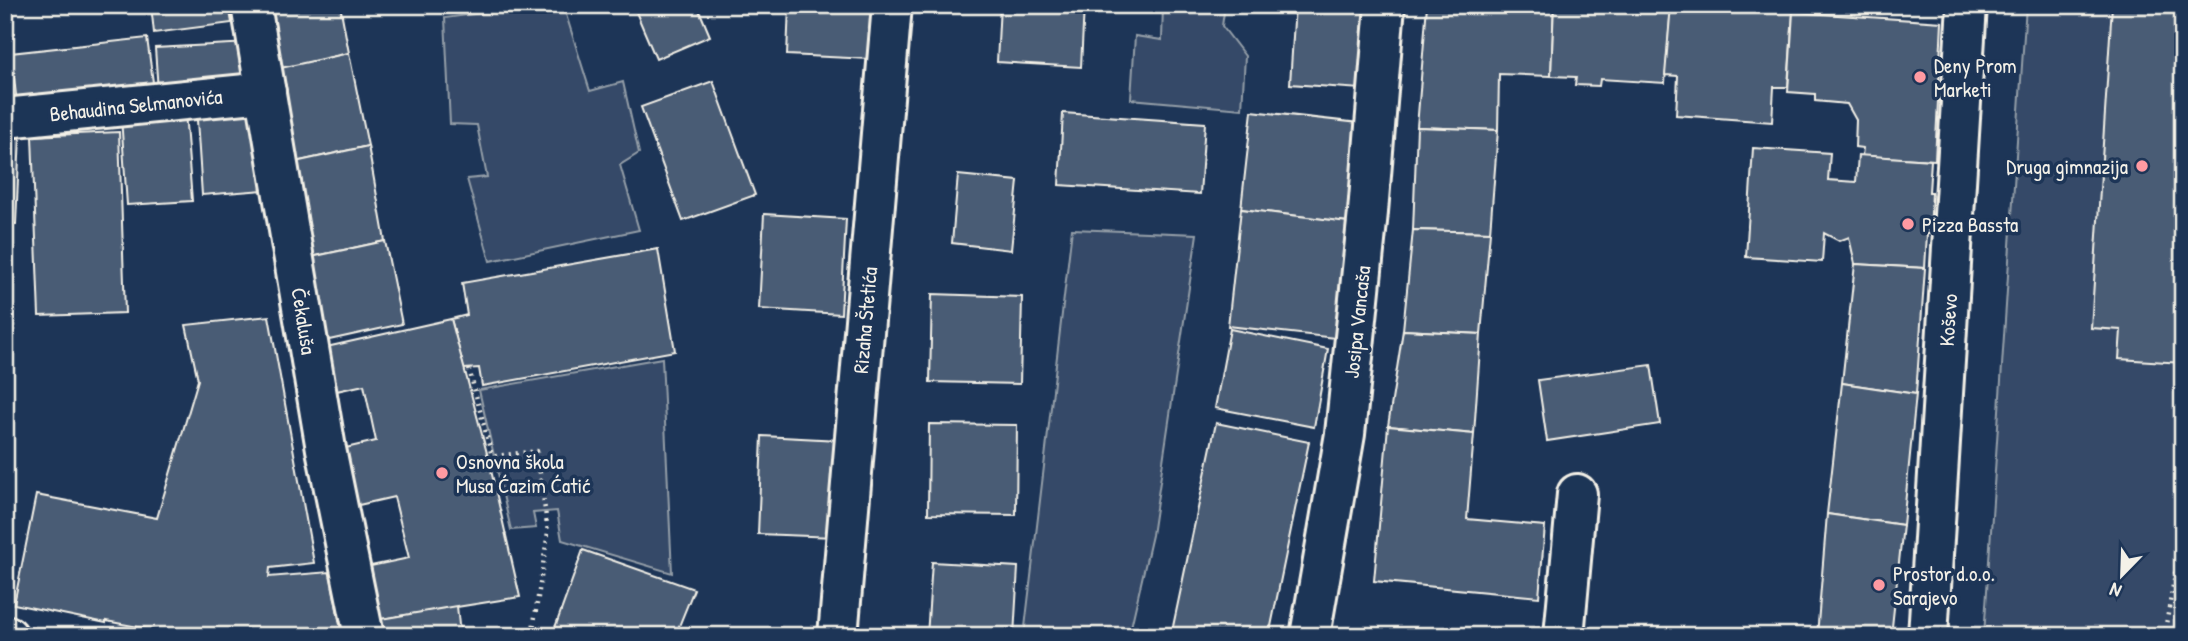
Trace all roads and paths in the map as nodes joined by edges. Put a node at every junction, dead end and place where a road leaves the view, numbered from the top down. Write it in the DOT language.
graph roads {
  1 [pos="251,5"];
  2 [pos="892,5"];
  3 [pos="1385,5"];
  4 [pos="1968,5"];
  5 [pos="266,92"];
  6 [pos="5,118"];
  7 [pos="470,369"];
  8 [pos="1577,494"];
  9 [pos="2183,529"];
  10 [pos="364,636"];
  11 [pos="532,636"];
  12 [pos="838,636"];
  13 [pos="1310,636"];
  14 [pos="1564,636"];
  15 [pos="1928,636"];
  16 [pos="2164,636"];
  1 -- 5 [label="street, Čekaluša"];
  2 -- 12 [label="street, Rizaha Štetića"];
  3 -- 13 [label="street, Josipa Vancaša"];
  4 -- 15 [label="street, Koševo"];
  5 -- 6 [label="street, Behaudina Selmanovića"];
  5 -- 10 [label="street, Čekaluša"];
  7 -- 11 [label="path"];
  8 -- 14 [label="street"];
  9 -- 16 [label="path"];
}
